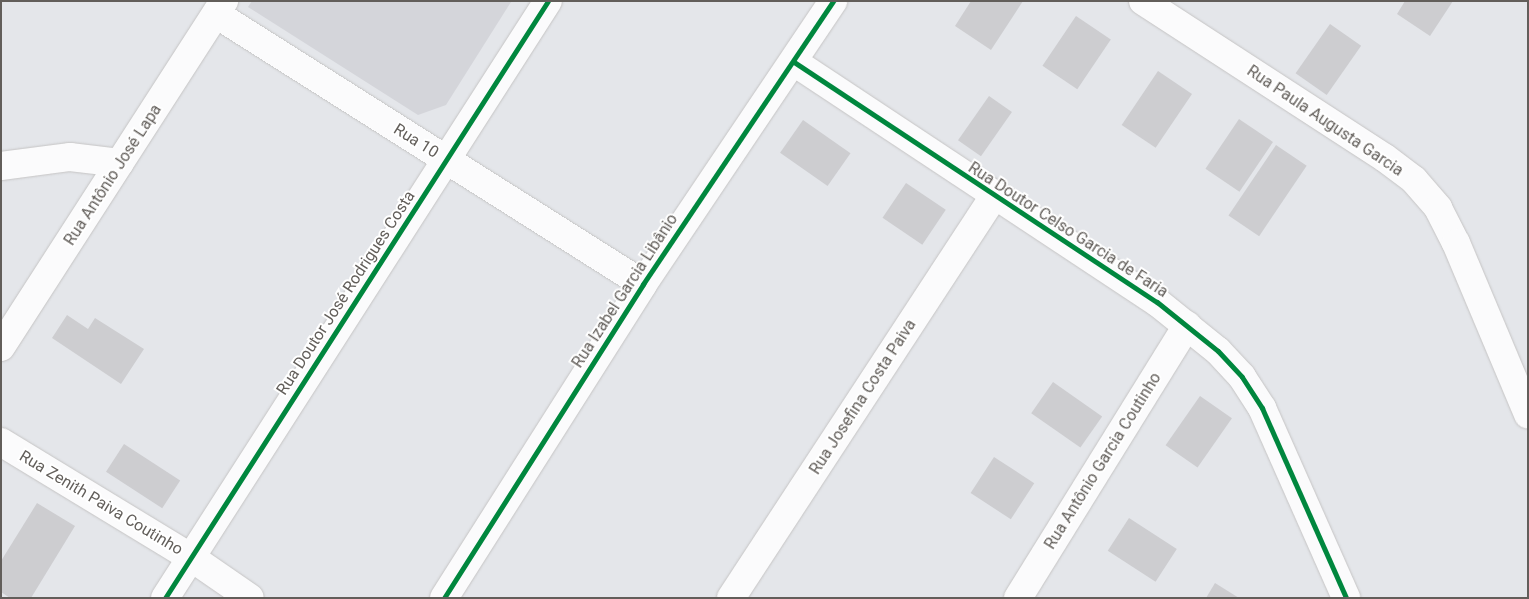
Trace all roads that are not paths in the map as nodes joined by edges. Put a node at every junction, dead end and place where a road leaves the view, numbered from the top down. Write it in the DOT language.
graph roads {
  1 [pos="548,1"];
  2 [pos="833,1"];
  3 [pos="1143,1"];
  4 [pos="220,8"];
  5 [pos="794,62"];
  6 [pos="446,160"];
  7 [pos="120,163"];
  8 [pos="1,166"];
  9 [pos="994,196"];
  10 [pos="643,284"];
  11 [pos="1187,325"];
  12 [pos="1,347"];
  13 [pos="1528,414"];
  14 [pos="1,442"];
  15 [pos="192,558"];
  16 [pos="1336,594"];
  17 [pos="165,598"];
  18 [pos="250,598"];
  19 [pos="444,598"];
  20 [pos="731,598"];
  21 [pos="1018,598"];
  1 -- 6 [label="street, Rua Doutor José Rodrigues Costa"];
  2 -- 5 [label="street, Rua Izabel Garcia Libânio"];
  3 -- 13 [label="street, Rua Paula Augusta Garcia"];
  4 -- 6 [label="street, Rua 10"];
  4 -- 7 [label="street, Rua Antônio José Lapa"];
  5 -- 9 [label="street, Rua Doutor Celso Garcia de Faria"];
  5 -- 10 [label="street, Rua Izabel Garcia Libânio"];
  6 -- 10 [label="street, Rua 10"];
  6 -- 15 [label="street, Rua Doutor José Rodrigues Costa"];
  7 -- 8 [label="street"];
  7 -- 12 [label="street, Rua Antônio José Lapa"];
  9 -- 11 [label="street, Rua Doutor Celso Garcia de Faria"];
  9 -- 20 [label="street, Rua Josefina Costa Paiva"];
  10 -- 19 [label="street, Rua Izabel Garcia Libânio"];
  11 -- 16 [label="street, Rua Doutor Celso Garcia de Faria"];
  11 -- 21 [label="street, Rua Antônio Garcia Coutinho"];
  14 -- 15 [label="street, Rua Zenith Paiva Coutinho"];
  15 -- 17 [label="street, Rua Doutor José Rodrigues Costa"];
  15 -- 18 [label="street, Rua Zenith Paiva Coutinho"];
}
